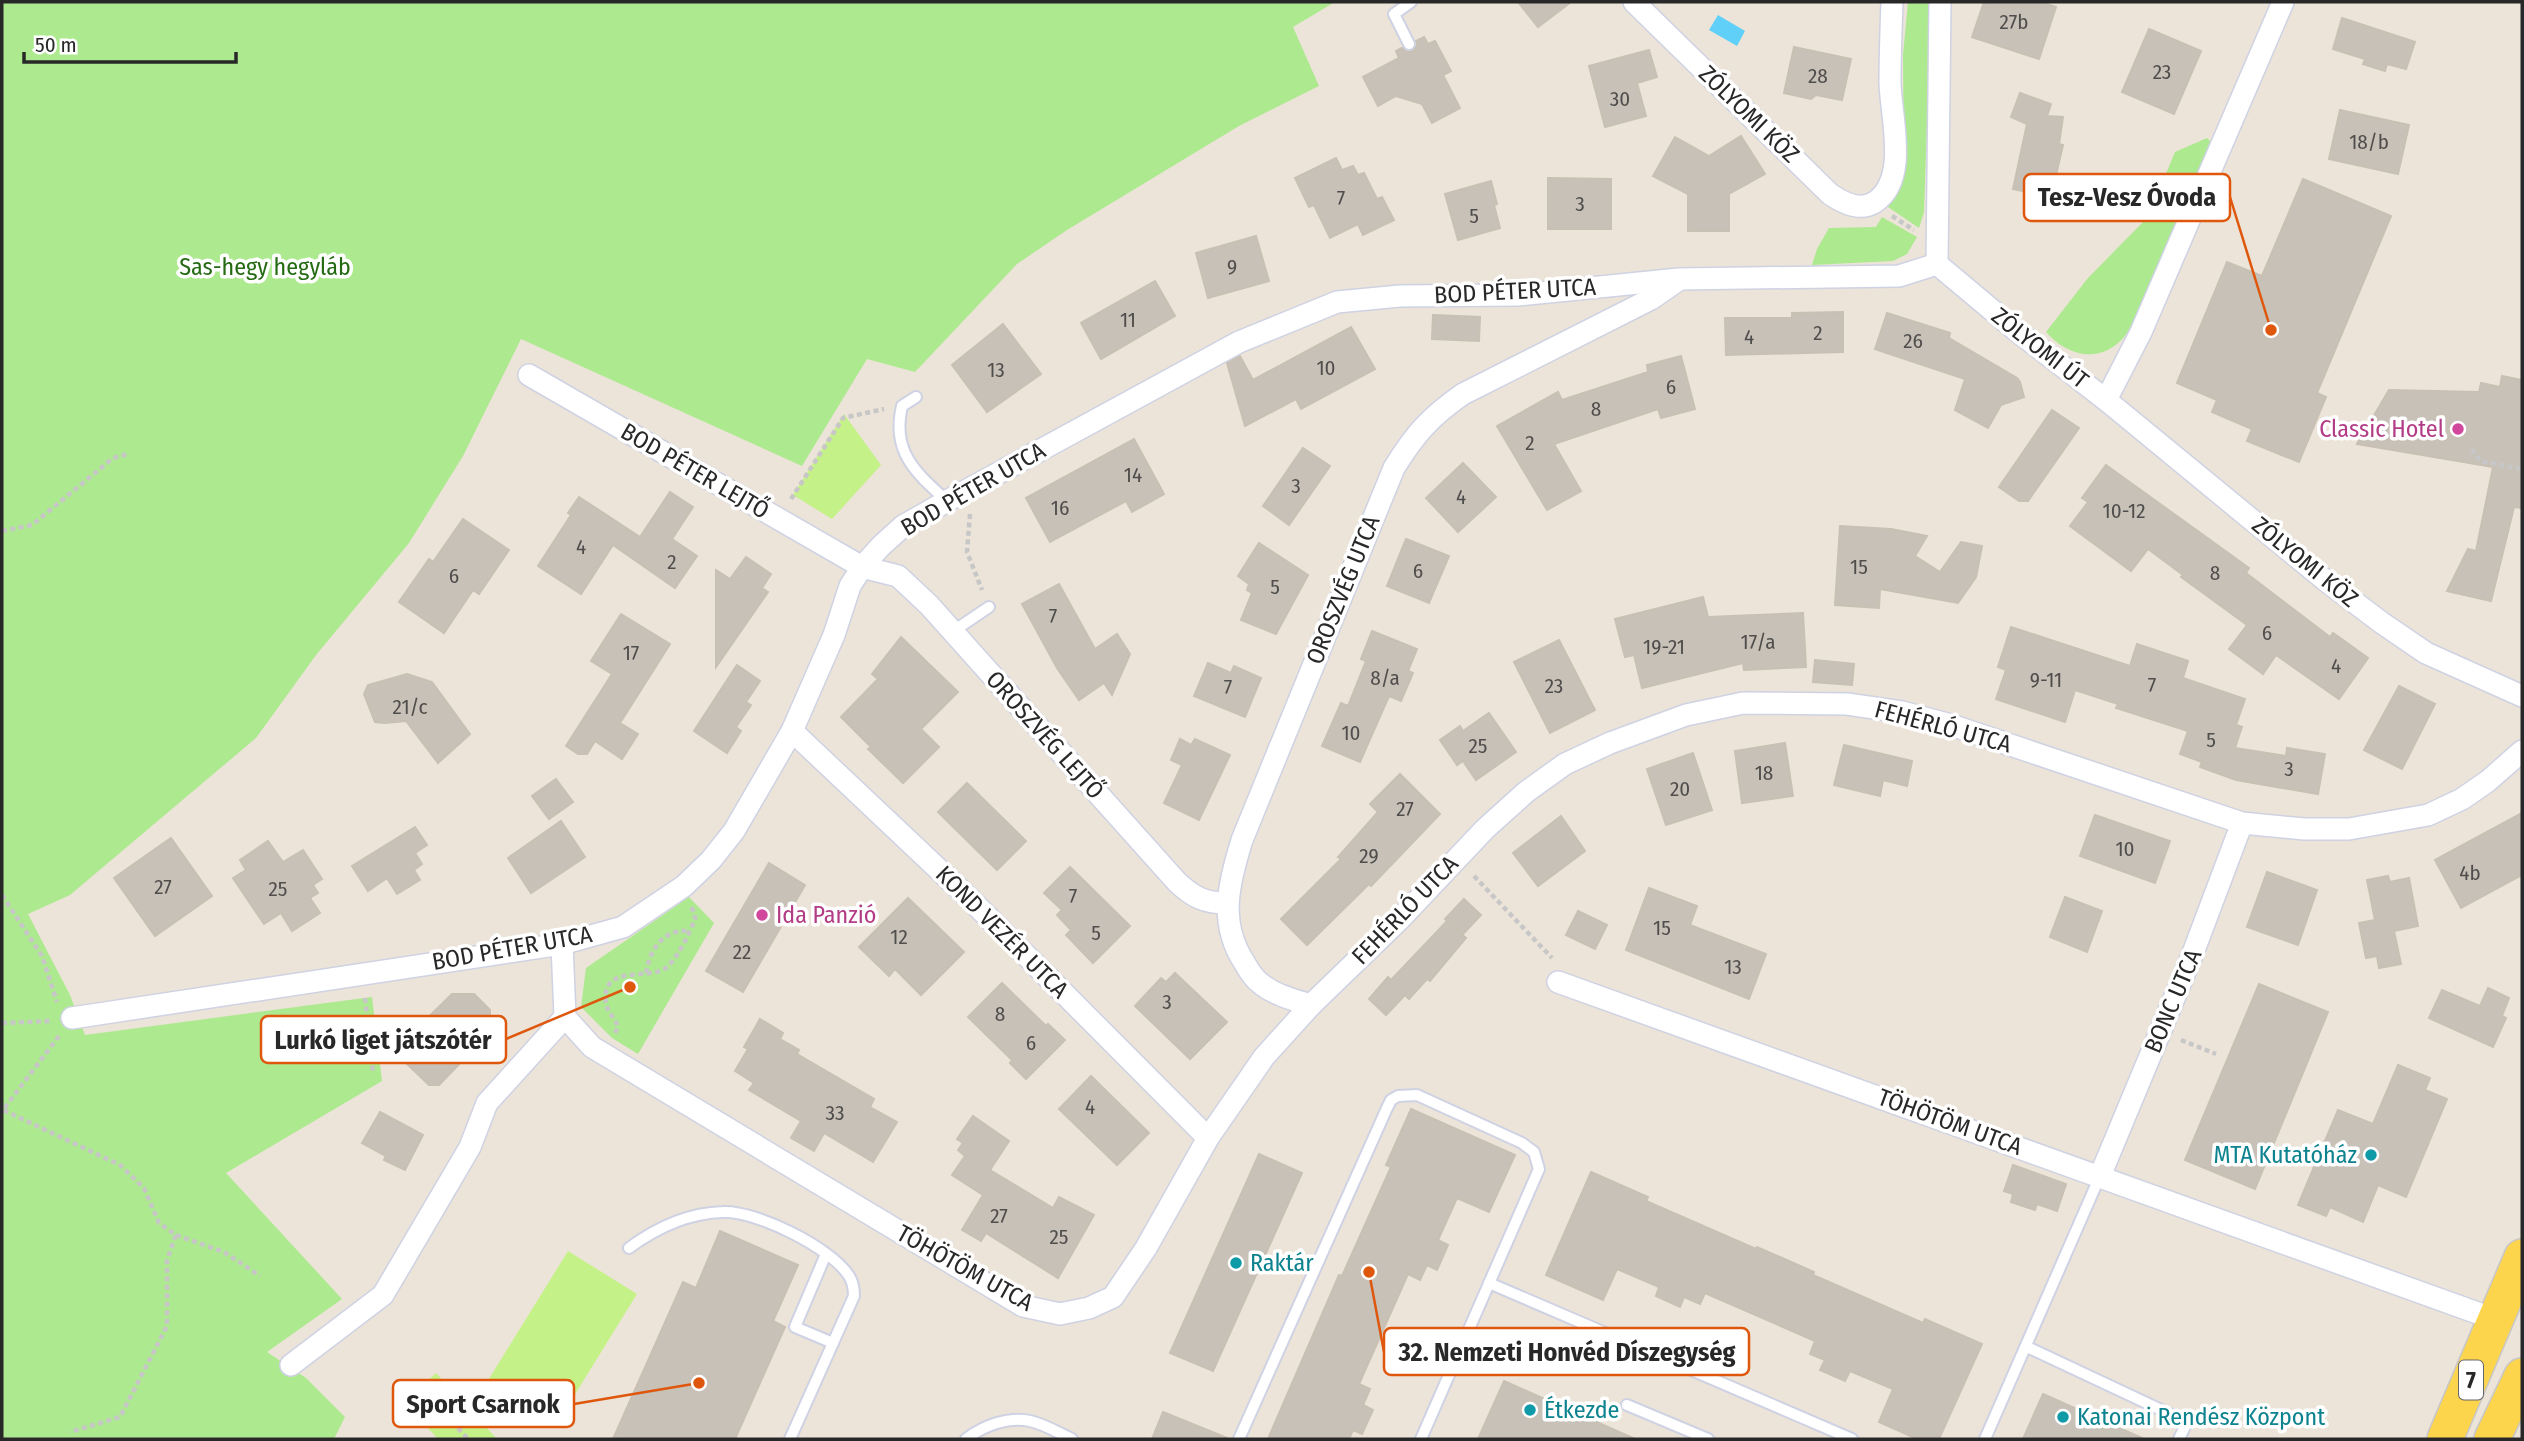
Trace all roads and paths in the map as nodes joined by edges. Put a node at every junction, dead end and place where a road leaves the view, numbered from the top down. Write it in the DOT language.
graph roads {
  1 [pos="1411,2"];
  2 [pos="1634,2"];
  3 [pos="1892,2"];
  4 [pos="1940,2"];
  5 [pos="2283,2"];
  6 [pos="1409,44"];
  7 [pos="1872,204"];
  8 [pos="1937,241"];
  9 [pos="1937,264"];
  10 [pos="1679,279"];
  11 [pos="529,375"];
  12 [pos="916,397"];
  13 [pos="2106,400"];
  14 [pos="902,406"];
  15 [pos="2472,449"];
  16 [pos="128,454"];
  17 [pos="2522,469"];
  18 [pos="947,500"];
  19 [pos="779,519"];
  20 [pos="2,531"];
  21 [pos="967,552"];
  22 [pos="862,567"];
  23 [pos="989,607"];
  24 [pos="952,632"];
  25 [pos="2522,695"];
  26 [pos="792,732"];
  27 [pos="2522,751"];
  28 [pos="2242,823"];
  29 [pos="1456,857"];
  30 [pos="4,896"];
  31 [pos="1227,904"];
  32 [pos="692,909"];
  33 [pos="689,931"];
  34 [pos="562,944"];
  35 [pos="363,973"];
  36 [pos="646,973"];
  37 [pos="1558,982"];
  38 [pos="1311,1005"];
  39 [pos="565,1017"];
  40 [pos="67,1019"];
  41 [pos="2,1023"];
  42 [pos="2163,1025"];
  43 [pos="2216,1054"];
  44 [pos="603,1055"];
  45 [pos="373,1073"];
  46 [pos="2,1111"];
  47 [pos="1208,1138"];
  48 [pos="2100,1176"];
  49 [pos="176,1235"];
  50 [pos="629,1248"];
  51 [pos="826,1254"];
  52 [pos="2522,1258"];
  53 [pos="260,1276"];
  54 [pos="1489,1283"];
  55 [pos="2497,1320"];
  56 [pos="833,1343"];
  57 [pos="2027,1347"];
  58 [pos="291,1365"];
  59 [pos="2522,1376"];
  60 [pos="429,1397"];
  61 [pos="1627,1405"];
  62 [pos="70,1432"];
  63 [pos="1825,1434"];
  64 [pos="468,1439"];
  65 [pos="790,1439"];
  66 [pos="966,1439"];
  67 [pos="1072,1439"];
  68 [pos="1239,1439"];
  69 [pos="1422,1439"];
  70 [pos="1708,1439"];
  71 [pos="1852,1439"];
  72 [pos="1985,1439"];
  73 [pos="2179,1439"];
  74 [pos="2445,1439"];
  75 [pos="2492,1439"];
  1 -- 6 [label="lane"];
  2 -- 7 [label="street, ZÓLYOMI KÖZ"];
  3 -- 7 [label="street"];
  4 -- 8 [label="street"];
  5 -- 13 [label="street, ZÓLYOMI ÚT"];
  7 -- 8 [label="path"];
  8 -- 9 [label="street"];
  9 -- 10 [label="street, BOD PÉTER UTCA"];
  9 -- 13 [label="street, ZÓLYOMI ÚT"];
  10 -- 18 [label="street, BOD PÉTER UTCA"];
  10 -- 31 [label="street, OROSZVÉG UTCA"];
  11 -- 19 [label="street, BOD PÉTER LEJTŐ"];
  12 -- 14 [label="lane"];
  13 -- 25 [label="street, ZÓLYOMI KÖZ"];
  14 -- 18 [label="lane"];
  14 -- 19 [label="path"];
  15 -- 17 [label="path"];
  16 -- 20 [label="path"];
  18 -- 22 [label="street, BOD PÉTER UTCA"];
  19 -- 22 [label="street, BOD PÉTER LEJTŐ"];
  21 -- 23 [label="path"];
  22 -- 24 [label="street, OROSZVÉG LEJTŐ"];
  22 -- 26 [label="street, BOD PÉTER UTCA"];
  23 -- 24 [label="lane"];
  24 -- 31 [label="street, OROSZVÉG LEJTŐ"];
  26 -- 34 [label="street, BOD PÉTER UTCA"];
  26 -- 47 [label="street, KOND VEZÉR UTCA"];
  27 -- 28 [label="street, FEHÉRLÓ UTCA"];
  28 -- 29 [label="street, FEHÉRLÓ UTCA"];
  28 -- 42 [label="street, BONC UTCA"];
  29 -- 37 [label="path"];
  29 -- 38 [label="street, FEHÉRLÓ UTCA"];
  30 -- 40 [label="path"];
  31 -- 38 [label="street, OROSZVÉG UTCA"];
  32 -- 33 [label="path"];
  33 -- 36 [label="path"];
  33 -- 36 [label="path"];
  34 -- 35 [label="street, BOD PÉTER UTCA"];
  34 -- 39 [label="street"];
  35 -- 40 [label="street, BOD PÉTER UTCA"];
  35 -- 45 [label="path"];
  36 -- 44 [label="path"];
  37 -- 48 [label="street, TÖHÖTÖM UTCA"];
  38 -- 47 [label="street, TÖHÖTÖM UTCA"];
  39 -- 44 [label="street, TÖHÖTÖM UTCA"];
  39 -- 58 [label="street"];
  40 -- 41 [label="path"];
  40 -- 46 [label="path"];
  42 -- 43 [label="path"];
  42 -- 48 [label="street, BONC UTCA"];
  44 -- 47 [label="street, TÖHÖTÖM UTCA"];
  46 -- 49 [label="path"];
  48 -- 55 [label="street, TÖHÖTÖM UTCA"];
  48 -- 57 [label="lane"];
  49 -- 53 [label="path"];
  49 -- 62 [label="path"];
  50 -- 51 [label="lane"];
  51 -- 56 [label="lane"];
  51 -- 56 [label="lane"];
  52 -- 55 [label="main road, 7"];
  54 -- 63 [label="lane"];
  54 -- 68 [label="lane"];
  54 -- 69 [label="lane"];
  55 -- 74 [label="main road, 7"];
  56 -- 65 [label="lane"];
  57 -- 72 [label="lane"];
  57 -- 73 [label="lane"];
  59 -- 75 [label="main road, 7"];
  60 -- 64 [label="path"];
  61 -- 70 [label="lane"];
  63 -- 71 [label="lane"];
  66 -- 67 [label="lane"];
}
